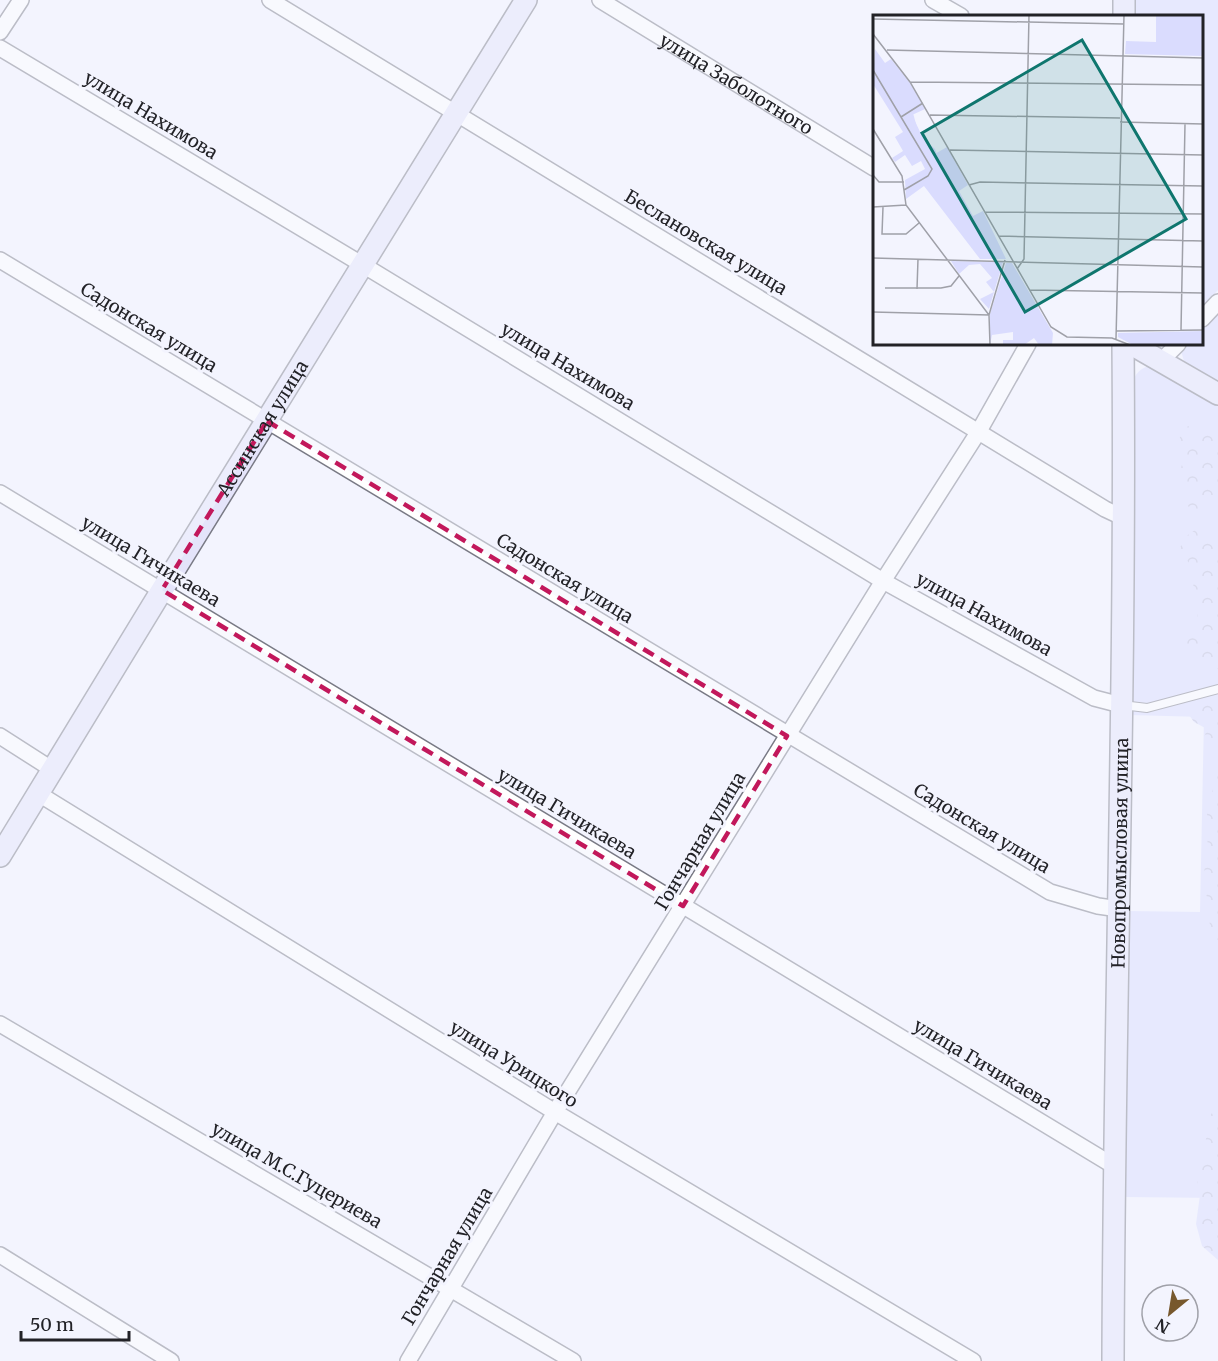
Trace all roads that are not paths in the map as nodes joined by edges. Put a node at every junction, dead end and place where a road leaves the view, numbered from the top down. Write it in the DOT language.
graph roads {
  1 [pos="21,0"];
  2 [pos="270,0"];
  3 [pos="526,0"];
  4 [pos="600,0"];
  5 [pos="933,0"];
  6 [pos="959,15"];
  7 [pos="0,32"];
  8 [pos="0,48"];
  9 [pos="457,114"];
  10 [pos="873,167"];
  11 [pos="0,260"];
  12 [pos="363,265"];
  13 [pos="1218,302"];
  14 [pos="1203,318"];
  15 [pos="1027,345"];
  16 [pos="1123,345"];
  17 [pos="1133,345"];
  18 [pos="1177,345"];
  19 [pos="1162,360"];
  20 [pos="1218,394"];
  21 [pos="267,421"];
  22 [pos="979,431"];
  23 [pos="0,493"];
  24 [pos="1122,517"];
  25 [pos="884,580"];
  26 [pos="162,590"];
  27 [pos="1218,689"];
  28 [pos="1121,705"];
  29 [pos="0,736"];
  30 [pos="788,736"];
  31 [pos="53,770"];
  32 [pos="39,794"];
  33 [pos="0,856"];
  34 [pos="683,906"];
  35 [pos="1119,909"];
  36 [pos="0,1024"];
  37 [pos="555,1112"];
  38 [pos="1114,1166"];
  39 [pos="0,1255"];
  40 [pos="451,1287"];
  41 [pos="171,1361"];
  42 [pos="408,1361"];
  43 [pos="573,1361"];
  44 [pos="973,1361"];
  45 [pos="1113,1361"];
  1 -- 7 [label="street"];
  2 -- 9 [label="street, Беслановская улица"];
  3 -- 9 [label="street, Ассинская улица"];
  4 -- 10 [label="street, улица Заболотного"];
  5 -- 6 [label="street"];
  8 -- 12 [label="street, улица Нахимова"];
  9 -- 12 [label="street, Ассинская улица"];
  9 -- 22 [label="street, Беслановская улица"];
  11 -- 21 [label="street, Садонская улица"];
  12 -- 21 [label="street, Ассинская улица"];
  12 -- 25 [label="street, улица Нахимова"];
  13 -- 14 [label="street"];
  15 -- 22 [label="street, Гончарная улица"];
  16 -- 24 [label="street, Новопромысловая улица"];
  17 -- 19 [label="street"];
  18 -- 19 [label="street"];
  19 -- 20 [label="street"];
  21 -- 26 [label="street, Ассинская улица"];
  21 -- 30 [label="street, Садонская улица"];
  22 -- 24 [label="street, Беслановская улица"];
  22 -- 25 [label="street, Гончарная улица"];
  23 -- 26 [label="street, улица Гичикаева"];
  24 -- 28 [label="street, Новопромысловая улица"];
  25 -- 28 [label="street, улица Нахимова"];
  25 -- 30 [label="street, Гончарная улица"];
  26 -- 31 [label="street, Ассинская улица"];
  26 -- 34 [label="street, улица Гичикаева"];
  27 -- 28 [label="lane"];
  28 -- 35 [label="street, Новопромысловая улица"];
  29 -- 31 [label="street"];
  30 -- 34 [label="street, Гончарная улица"];
  30 -- 35 [label="street, Садонская улица"];
  31 -- 32 [label="street, Ассинская улица"];
  32 -- 33 [label="street, Ассинская улица"];
  32 -- 37 [label="street, улица Урицкого"];
  34 -- 37 [label="street, Гончарная улица"];
  34 -- 38 [label="street, улица Гичикаева"];
  35 -- 38 [label="street, Новопромысловая улица"];
  36 -- 40 [label="street, улица М.С.Гуцериева"];
  37 -- 40 [label="street, Гончарная улица"];
  37 -- 44 [label="street, улица Урицкого"];
  38 -- 45 [label="street, Новопромысловая улица"];
  39 -- 41 [label="street"];
  40 -- 42 [label="street, Гончарная улица"];
  40 -- 43 [label="street, улица М.С.Гуцериева"];
}
